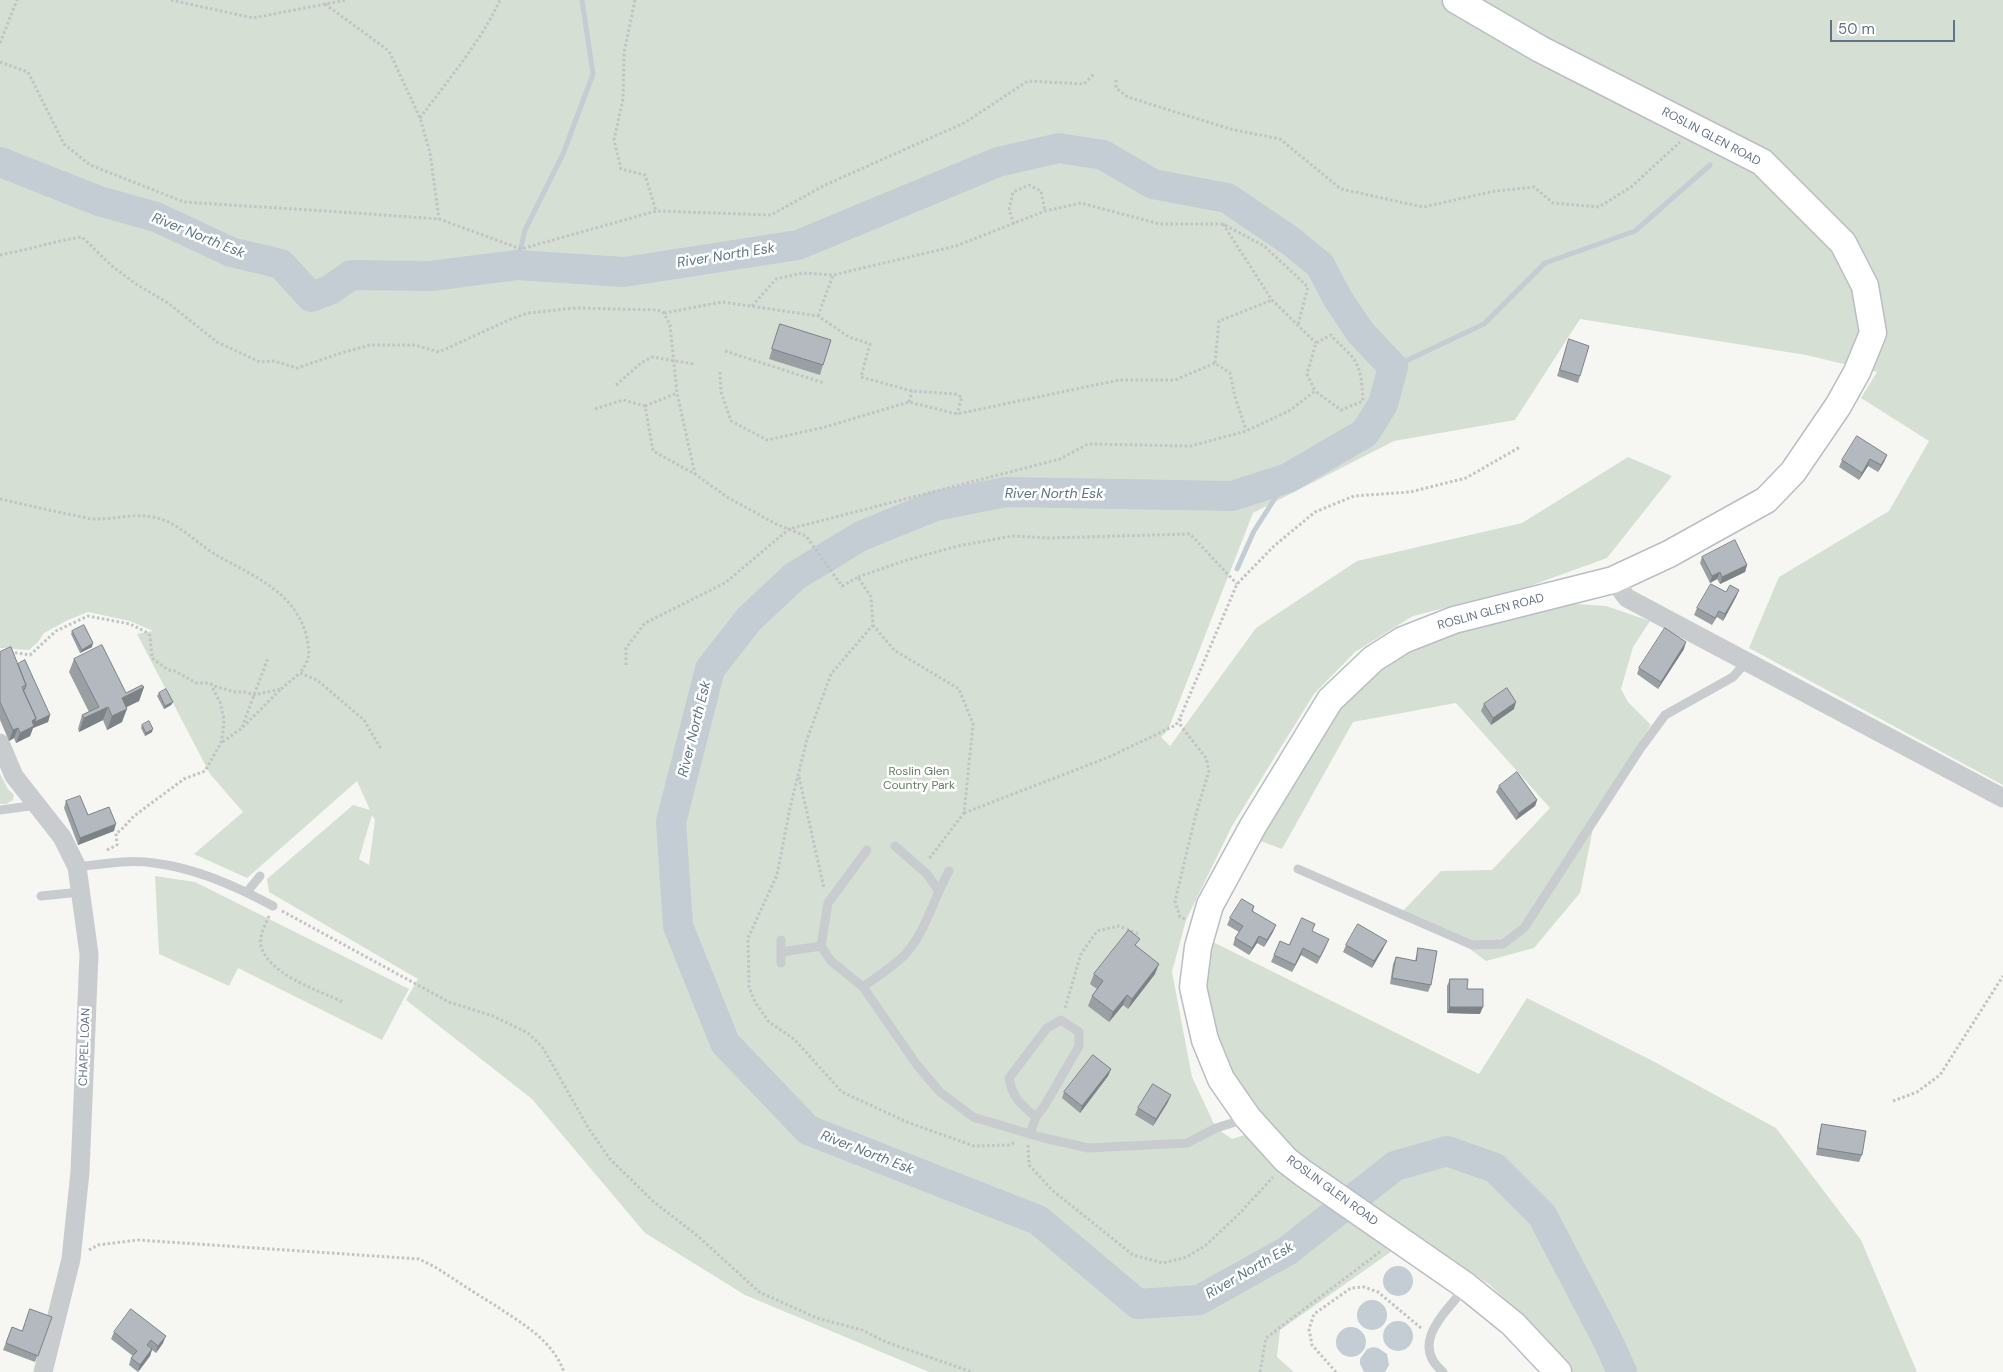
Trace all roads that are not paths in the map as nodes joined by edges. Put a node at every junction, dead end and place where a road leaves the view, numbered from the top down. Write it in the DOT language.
graph roads {
  1 [pos="1456,0"];
  2 [pos="1613,580"];
  3 [pos="1747,661"];
  4 [pos="0,743"];
  5 [pos="2003,798"];
  6 [pos="36,806"];
  7 [pos="0,810"];
  8 [pos="895,846"];
  9 [pos="867,850"];
  10 [pos="77,867"];
  11 [pos="1298,869"];
  12 [pos="948,872"];
  13 [pos="260,876"];
  14 [pos="938,890"];
  15 [pos="80,892"];
  16 [pos="247,892"];
  17 [pos="40,896"];
  18 [pos="273,906"];
  19 [pos="781,940"];
  20 [pos="821,946"];
  21 [pos="782,952"];
  22 [pos="781,963"];
  23 [pos="863,987"];
  24 [pos="1036,1117"];
  25 [pos="1248,1118"];
  26 [pos="1028,1134"];
  27 [pos="1466,1286"];
  28 [pos="43,1372"];
  29 [pos="1443,1372"];
  30 [pos="1558,1372"];
  1 -- 2 [label="main road, ROSLIN GLEN ROAD"];
  2 -- 3 [label="street"];
  2 -- 25 [label="main road, ROSLIN GLEN ROAD"];
  3 -- 5 [label="street"];
  3 -- 11 [label="lane"];
  4 -- 6 [label="street, CHAPEL LOAN"];
  6 -- 7 [label="lane"];
  6 -- 10 [label="street, CHAPEL LOAN"];
  8 -- 14 [label="lane"];
  9 -- 20 [label="lane"];
  10 -- 15 [label="street, CHAPEL LOAN"];
  10 -- 16 [label="lane"];
  12 -- 14 [label="lane"];
  13 -- 16 [label="lane"];
  14 -- 23 [label="lane"];
  15 -- 17 [label="lane"];
  15 -- 28 [label="street, CHAPEL LOAN"];
  16 -- 18 [label="lane"];
  19 -- 21 [label="lane"];
  20 -- 21 [label="lane"];
  20 -- 23 [label="lane"];
  21 -- 22 [label="lane"];
  23 -- 26 [label="lane"];
  24 -- 24 [label="lane"];
  24 -- 26 [label="lane"];
  25 -- 26 [label="lane"];
  25 -- 27 [label="main road, ROSLIN GLEN ROAD"];
  27 -- 29 [label="lane"];
  27 -- 30 [label="main road, ROSLIN GLEN ROAD"];
}
